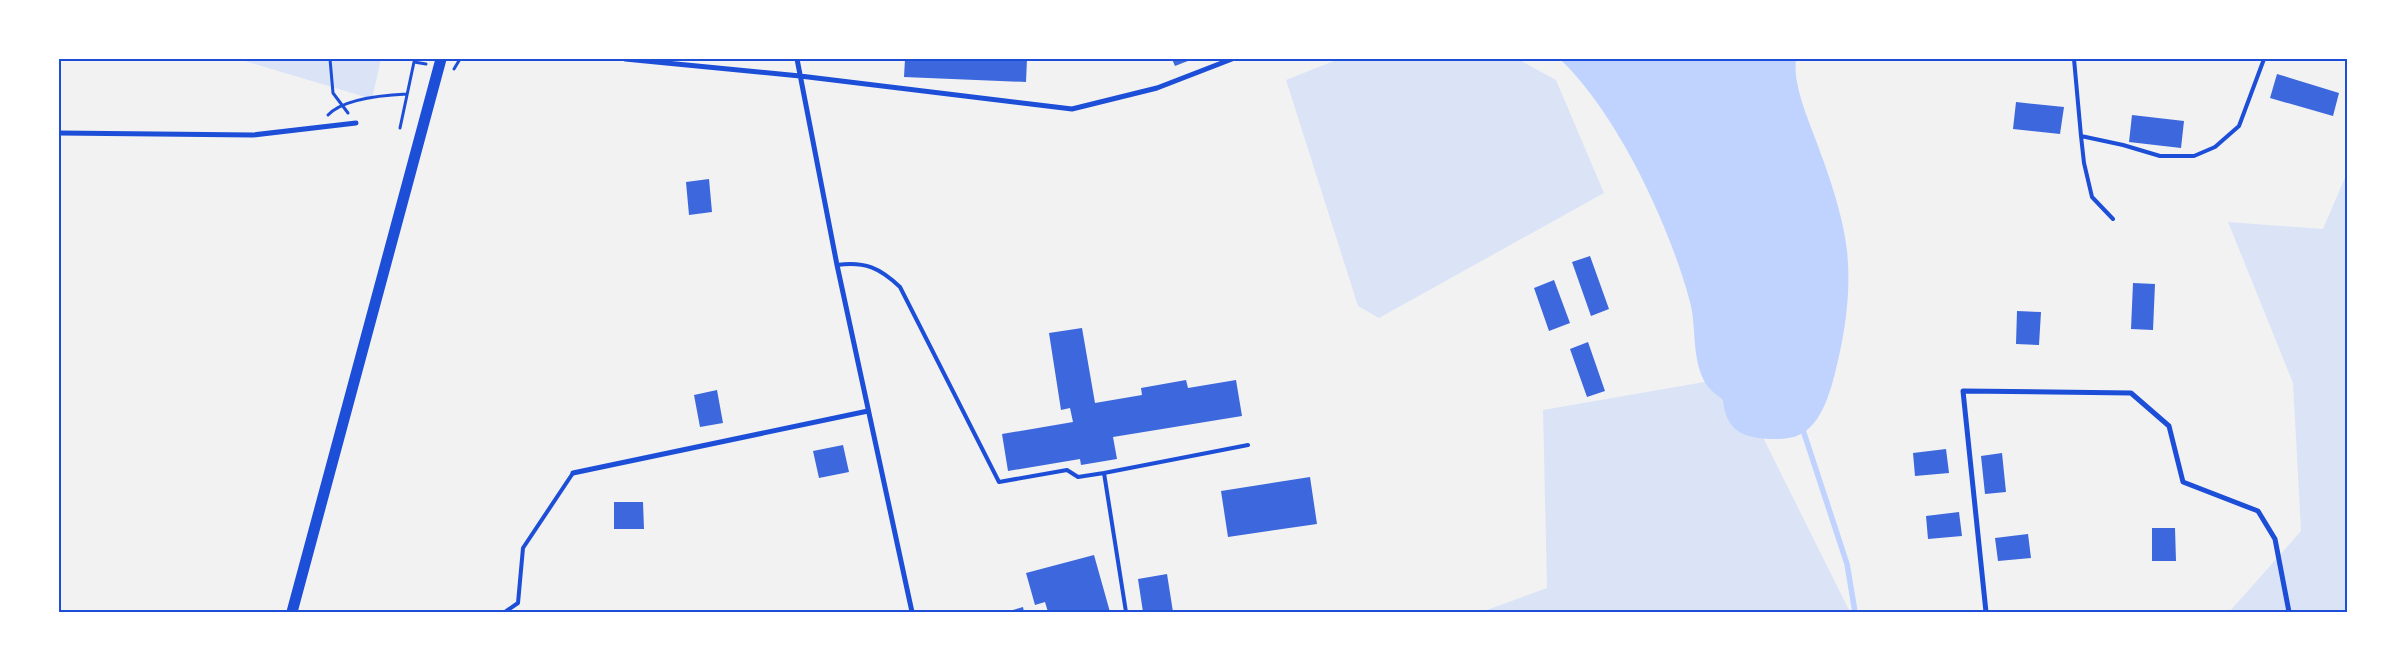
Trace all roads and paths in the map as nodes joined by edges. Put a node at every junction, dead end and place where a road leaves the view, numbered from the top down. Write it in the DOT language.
graph roads {
  1 [pos="330,59"];
  2 [pos="441,59"];
  3 [pos="625,59"];
  4 [pos="797,59"];
  5 [pos="1232,59"];
  6 [pos="2074,59"];
  7 [pos="2264,59"];
  8 [pos="414,62"];
  9 [pos="800,76"];
  10 [pos="407,94"];
  11 [pos="342,105"];
  12 [pos="356,123"];
  13 [pos="315,128"];
  14 [pos="400,128"];
  15 [pos="59,133"];
  16 [pos="2082,136"];
  17 [pos="2112,219"];
  18 [pos="837,265"];
  19 [pos="868,411"];
  20 [pos="1248,445"];
  21 [pos="573,473"];
  22 [pos="1104,473"];
  23 [pos="292,612"];
  24 [pos="505,612"];
  25 [pos="912,612"];
  26 [pos="1126,612"];
  27 [pos="1986,612"];
  28 [pos="2289,612"];
  1 -- 11 [label="path"];
  2 -- 23 [label="main road"];
  3 -- 9 [label="street"];
  4 -- 9 [label="street"];
  5 -- 9 [label="street"];
  6 -- 16 [label="lane"];
  7 -- 16 [label="lane"];
  8 -- 10 [label="path"];
  9 -- 18 [label="street"];
  10 -- 11 [label="path"];
  10 -- 14 [label="path"];
  11 -- 12 [label="path"];
  11 -- 13 [label="path"];
  12 -- 13 [label="street"];
  13 -- 15 [label="street"];
  16 -- 17 [label="lane"];
  18 -- 19 [label="street"];
  18 -- 22 [label="lane"];
  19 -- 21 [label="street"];
  19 -- 25 [label="street"];
  20 -- 22 [label="lane"];
  21 -- 24 [label="lane"];
  22 -- 26 [label="lane"];
  27 -- 28 [label="street"];
}
